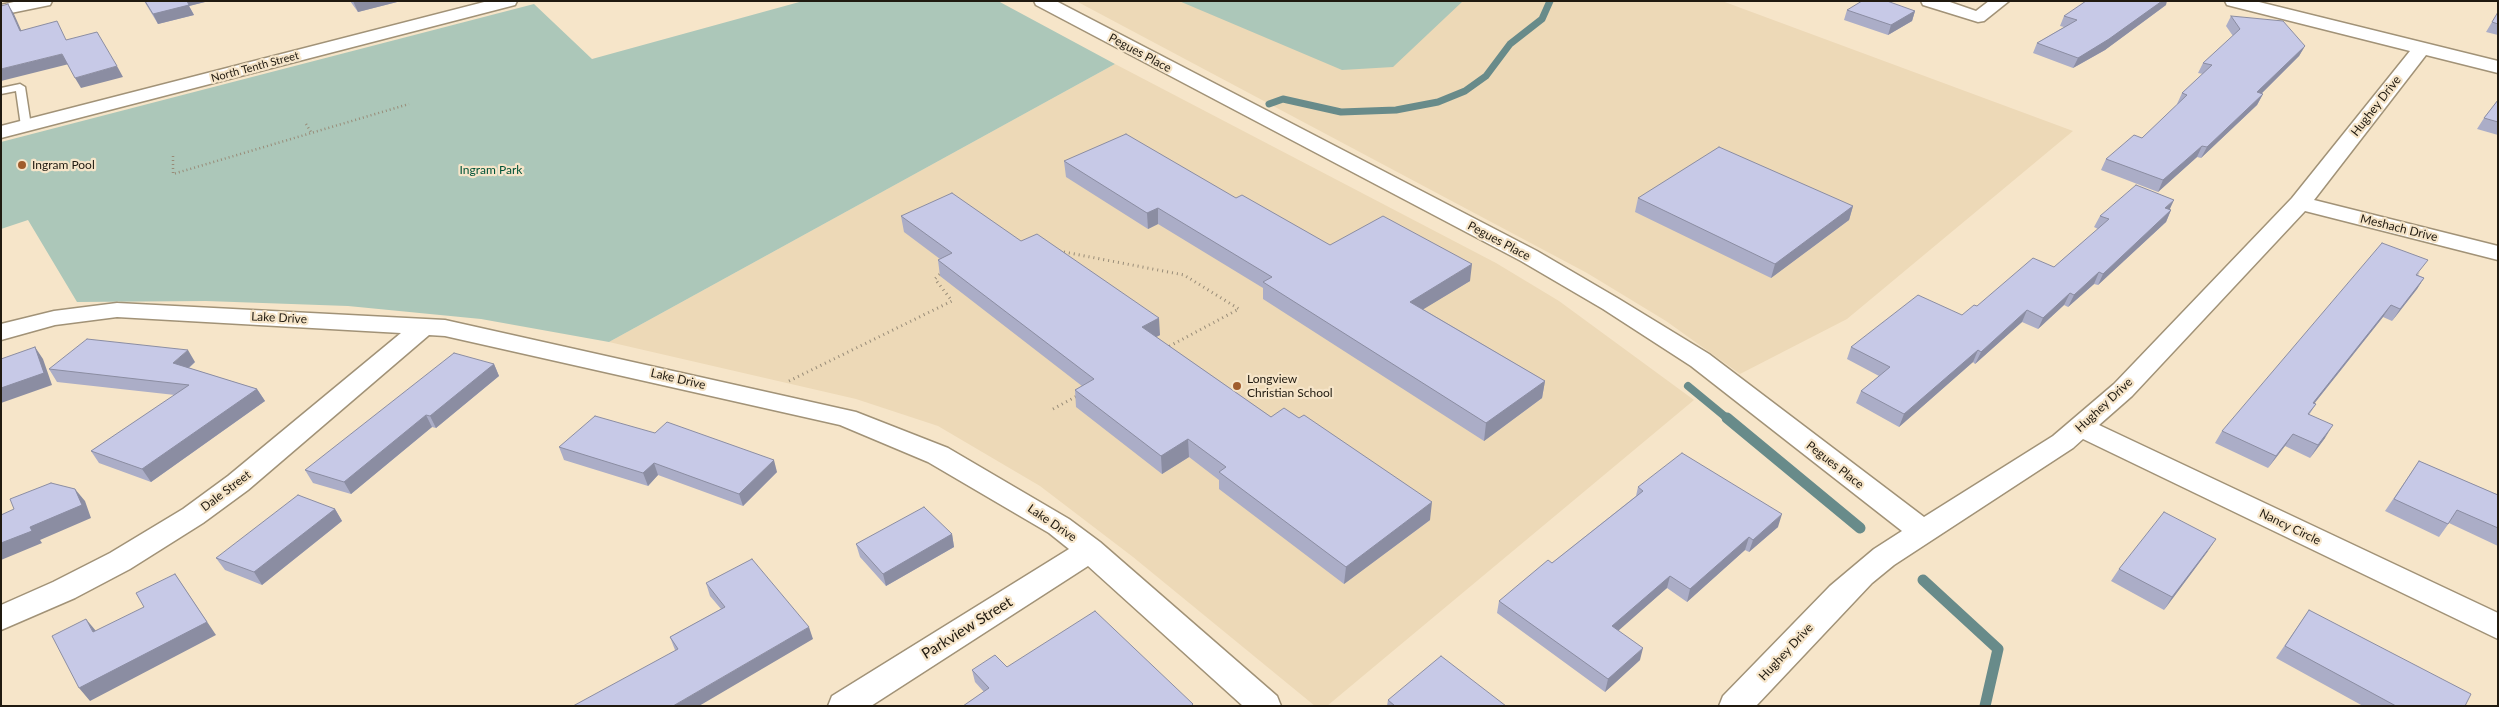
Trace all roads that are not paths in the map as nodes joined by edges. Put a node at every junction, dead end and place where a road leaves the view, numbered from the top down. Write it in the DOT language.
graph roads {
  1 [pos="44,1"];
  2 [pos="509,1"];
  3 [pos="1042,1"];
  4 [pos="1928,1"];
  5 [pos="2001,1"];
  6 [pos="2233,1"];
  7 [pos="1,10"];
  8 [pos="2422,48"];
  9 [pos="2498,67"];
  10 [pos="1,91"];
  11 [pos="26,126"];
  12 [pos="1,132"];
  13 [pos="2300,203"];
  14 [pos="2498,253"];
  15 [pos="424,326"];
  16 [pos="1,332"];
  17 [pos="2081,427"];
  18 [pos="1923,532"];
  19 [pos="1090,550"];
  20 [pos="1,618"];
  21 [pos="2498,627"];
  22 [pos="844,706"];
  23 [pos="1265,706"];
  24 [pos="1735,706"];
  1 -- 7 [label="street"];
  2 -- 11 [label="street, North Tenth Street"];
  3 -- 18 [label="street, Pegues Place"];
  4 -- 5 [label="street"];
  6 -- 8 [label="street"];
  8 -- 9 [label="street"];
  8 -- 13 [label="street, Hughey Drive"];
  10 -- 11 [label="lane"];
  11 -- 12 [label="street, North Tenth Street"];
  13 -- 14 [label="street, Meshach Drive"];
  13 -- 17 [label="street, Hughey Drive"];
  15 -- 16 [label="street, Lake Drive"];
  15 -- 19 [label="street, Lake Drive"];
  15 -- 20 [label="street, Dale Street"];
  17 -- 18 [label="street, Hughey Drive"];
  17 -- 21 [label="street, Nancy Circle"];
  18 -- 24 [label="street, Hughey Drive"];
  19 -- 22 [label="street, Parkview Street"];
  19 -- 23 [label="street, Lake Drive"];
}
